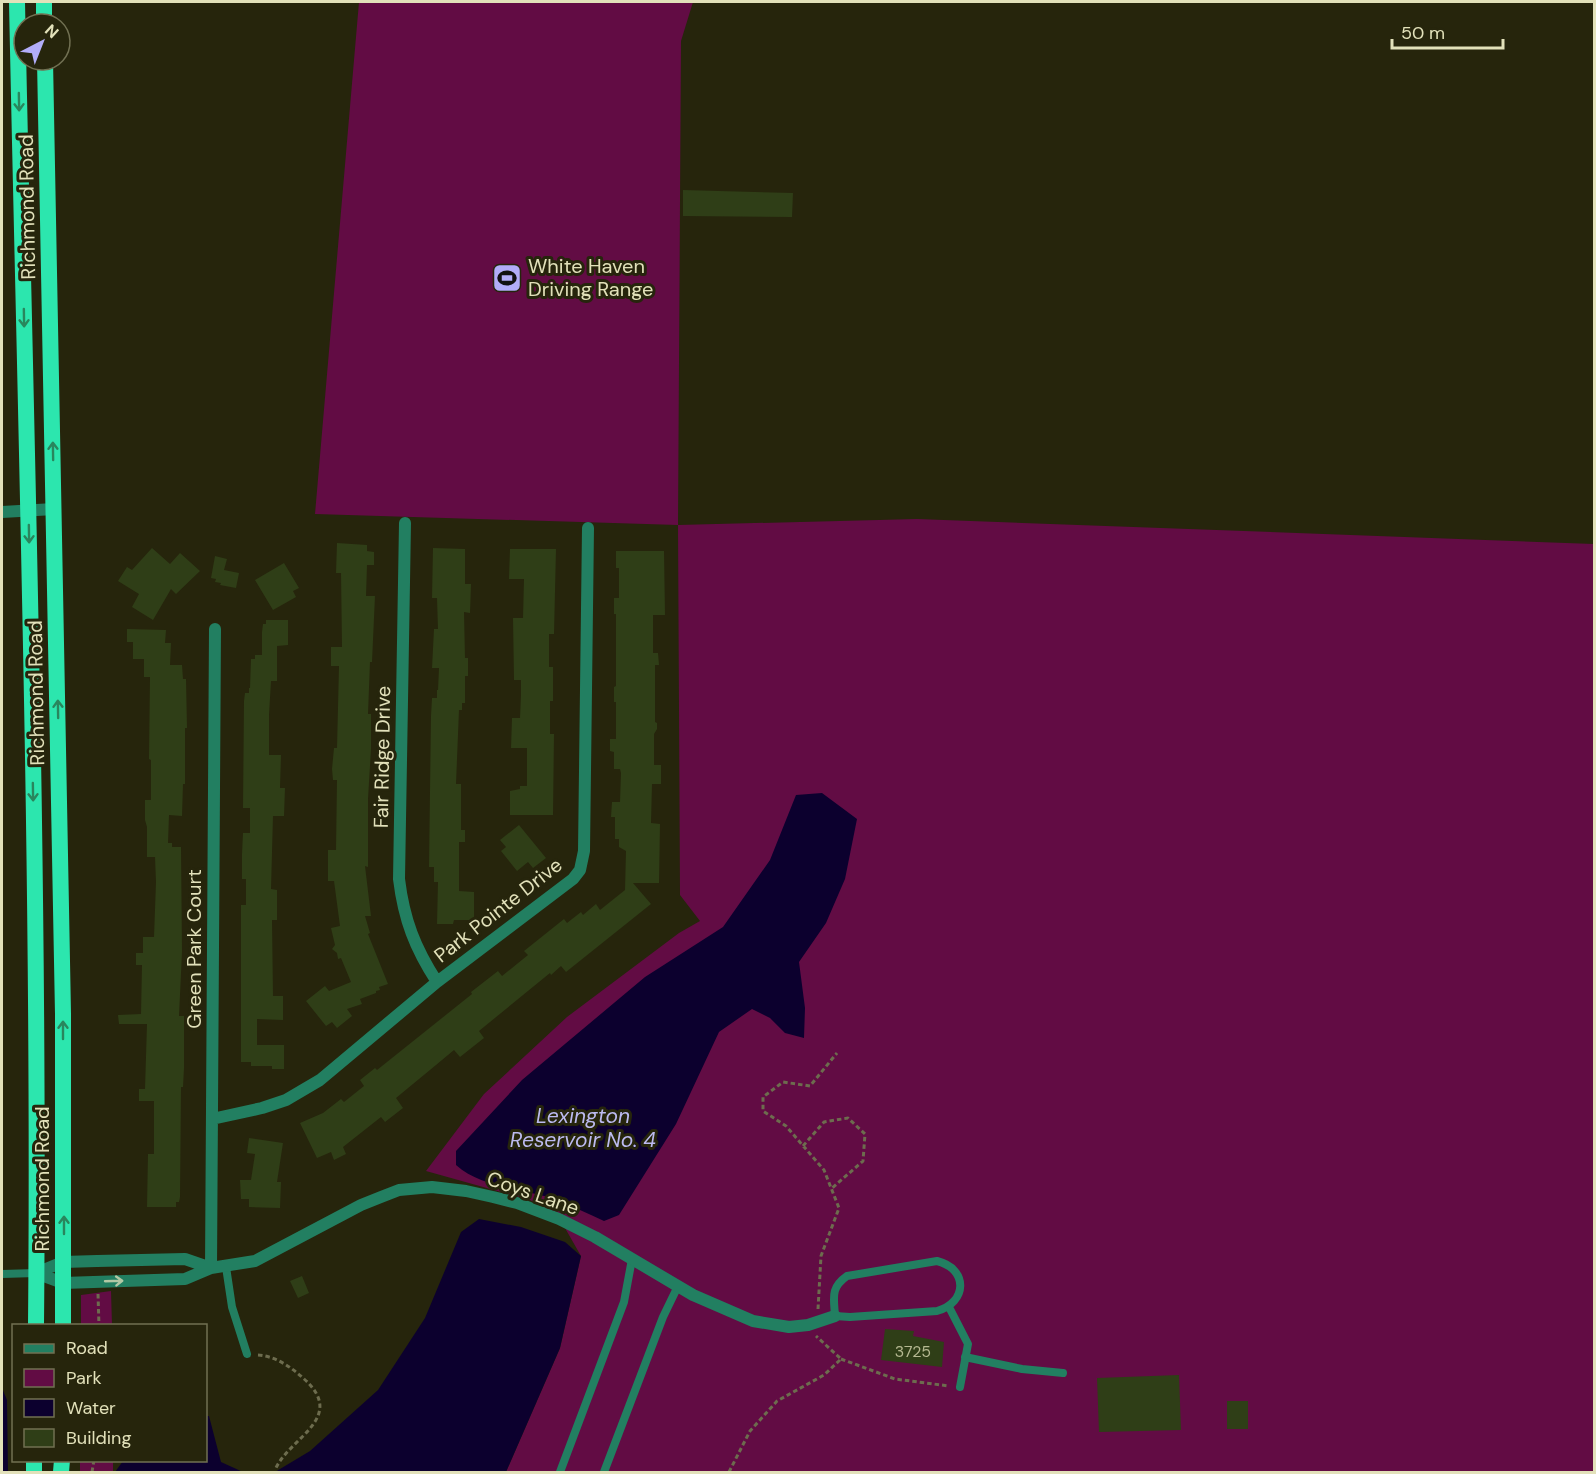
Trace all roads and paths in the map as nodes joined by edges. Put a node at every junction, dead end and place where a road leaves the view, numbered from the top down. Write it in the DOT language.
graph roads {
  1 [pos="17,2"];
  2 [pos="45,72"];
  3 [pos="54,509"];
  4 [pos="28,510"];
  5 [pos="2,512"];
  6 [pos="405,523"];
  7 [pos="588,528"];
  8 [pos="215,629"];
  9 [pos="438,982"];
  10 [pos="837,1053"];
  11 [pos="212,1119"];
  12 [pos="803,1146"];
  13 [pos="831,1189"];
  14 [pos="632,1259"];
  15 [pos="63,1262"];
  16 [pos="226,1267"];
  17 [pos="212,1268"];
  18 [pos="36,1273"];
  19 [pos="2,1274"];
  20 [pos="63,1283"];
  21 [pos="678,1286"];
  22 [pos="98,1293"];
  23 [pos="949,1307"];
  24 [pos="835,1316"];
  25 [pos="36,1324"];
  26 [pos="63,1324"];
  27 [pos="99,1324"];
  28 [pos="812,1324"];
  29 [pos="247,1354"];
  30 [pos="965,1357"];
  31 [pos="841,1359"];
  32 [pos="1063,1373"];
  33 [pos="960,1387"];
  34 [pos="274,1470"];
  35 [pos="560,1473"];
  36 [pos="604,1473"];
  37 [pos="729,1473"];
  1 -- 4 [label="highway, Richmond Road, one-way"];
  3 -- 2 [label="highway, Richmond Road, one-way"];
  3 -- 4 [label="street"];
  15 -- 3 [label="highway, Richmond Road, one-way"];
  4 -- 5 [label="street"];
  4 -- 18 [label="highway, Richmond Road, one-way"];
  6 -- 9 [label="street, Fair Ridge Drive"];
  7 -- 9 [label="street, Park Pointe Drive"];
  8 -- 11 [label="street, Green Park Court"];
  9 -- 11 [label="street, Park Pointe Drive"];
  10 -- 12 [label="path"];
  11 -- 17 [label="street, Green Park Court"];
  12 -- 13 [label="path"];
  12 -- 13 [label="path"];
  13 -- 28 [label="path"];
  14 -- 16 [label="street, Coys Lane"];
  14 -- 21 [label="street, Coys Lane"];
  14 -- 35 [label="lane"];
  15 -- 17 [label="street, Coys Lane"];
  15 -- 18 [label="street, Coys Lane"];
  15 -- 20 [label="highway, Richmond Road"];
  16 -- 17 [label="street, Coys Lane"];
  16 -- 29 [label="lane"];
  20 -- 17 [label="street, Coys Lane, one-way"];
  18 -- 19 [label="lane"];
  18 -- 20 [label="street, Coys Lane"];
  18 -- 25 [label="highway, Richmond Road"];
  20 -- 26 [label="highway, Richmond Road"];
  21 -- 28 [label="street, Coys Lane"];
  21 -- 36 [label="lane"];
  22 -- 27 [label="path"];
  23 -- 24 [label="lane"];
  23 -- 24 [label="lane"];
  23 -- 30 [label="lane"];
  24 -- 28 [label="street, Coys Lane"];
  28 -- 31 [label="path"];
  29 -- 34 [label="path"];
  30 -- 32 [label="lane"];
  30 -- 33 [label="lane"];
  31 -- 33 [label="path"];
  31 -- 37 [label="path"];
}
